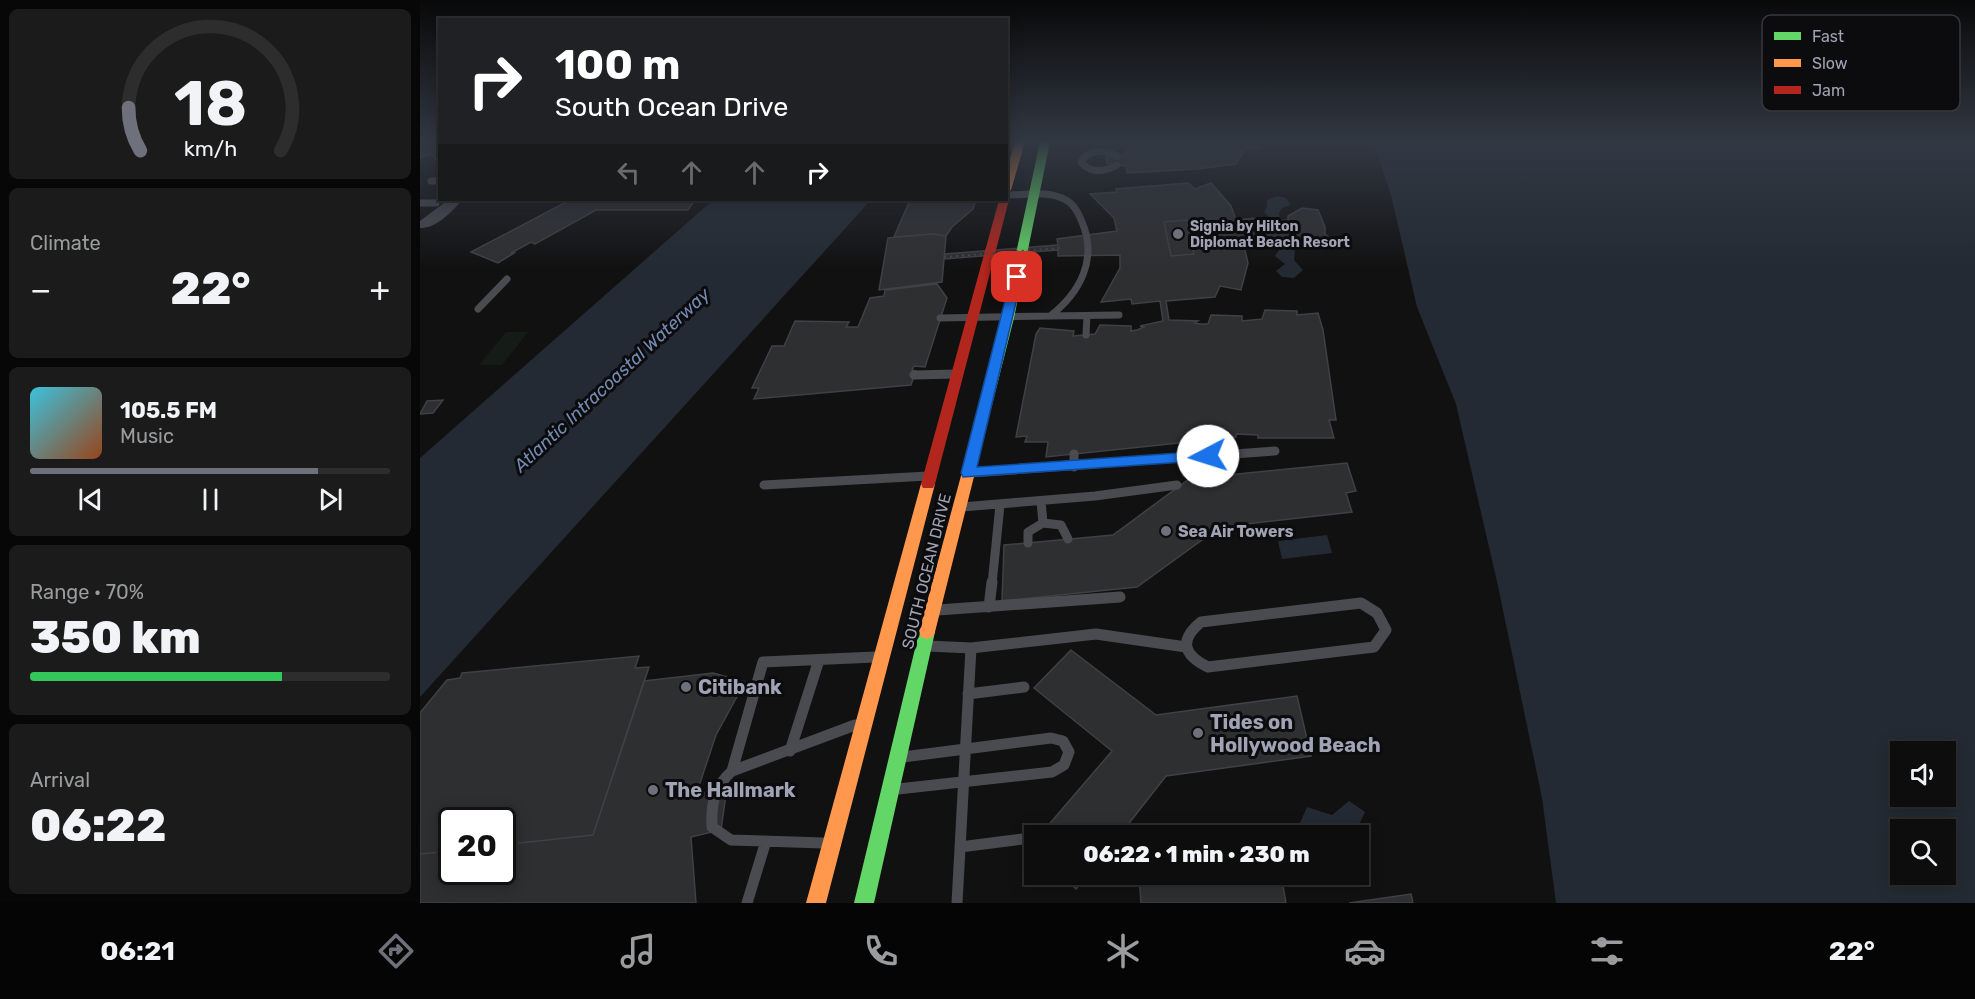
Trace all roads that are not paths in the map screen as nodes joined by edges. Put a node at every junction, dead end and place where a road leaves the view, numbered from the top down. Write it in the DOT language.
graph roads {
  1 [pos="1035,184"];
  2 [pos="1008,195"];
  3 [pos="1033,195"];
  4 [pos="438,201"];
  5 [pos="454,201"];
  6 [pos="1004,201"];
  7 [pos="420,203"];
  8 [pos="422,229"];
  9 [pos="507,279"];
  10 [pos="478,309"];
  11 [pos="1119,315"];
  12 [pos="1050,316"];
  13 [pos="1087,316"];
  14 [pos="940,318"];
  15 [pos="1008,318"];
  16 [pos="970,320"];
  17 [pos="1086,335"];
  18 [pos="957,374"];
  19 [pos="914,375"];
  20 [pos="1275,451"];
  21 [pos="1074,454"];
  22 [pos="1074,467"];
  23 [pos="968,473"];
  24 [pos="930,476"];
  25 [pos="765,485"];
  26 [pos="1177,485"];
  27 [pos="1041,501"];
  28 [pos="1000,505"];
  29 [pos="960,507"];
  30 [pos="1043,523"];
  31 [pos="1068,539"];
  32 [pos="1028,543"];
  33 [pos="1120,597"];
  34 [pos="897,607"];
  35 [pos="988,608"];
  36 [pos="933,610"];
  37 [pos="1186,647"];
  38 [pos="970,648"];
  39 [pos="923,650"];
  40 [pos="883,657"];
  41 [pos="819,660"];
  42 [pos="1024,687"];
  43 [pos="968,694"];
  44 [pos="866,721"];
  45 [pos="964,750"];
  46 [pos="790,751"];
  47 [pos="897,758"];
  48 [pos="732,771"];
  49 [pos="964,781"];
  50 [pos="890,789"];
  51 [pos="1023,839"];
  52 [pos="766,841"];
  53 [pos="832,844"];
  54 [pos="960,848"];
  55 [pos="747,903"];
  56 [pos="816,903"];
  57 [pos="864,903"];
  58 [pos="957,903"];
  1 -- 3 [label="main road, SOUTH OCEAN DRIVE"];
  2 -- 3 [label="lane"];
  3 -- 12 [label="lane"];
  3 -- 15 [label="main road, SOUTH OCEAN DRIVE"];
  4 -- 7 [label="lane"];
  4 -- 8 [label="street"];
  5 -- 8 [label="street"];
  6 -- 16 [label="main road, SOUTH OCEAN DRIVE"];
  9 -- 10 [label="lane"];
  11 -- 13 [label="lane"];
  12 -- 13 [label="lane"];
  12 -- 15 [label="lane"];
  13 -- 17 [label="lane"];
  14 -- 16 [label="lane"];
  15 -- 16 [label="lane"];
  15 -- 23 [label="main road, SOUTH OCEAN DRIVE"];
  16 -- 18 [label="main road, SOUTH OCEAN DRIVE"];
  18 -- 19 [label="lane"];
  18 -- 24 [label="main road, SOUTH OCEAN DRIVE"];
  20 -- 22 [label="lane"];
  21 -- 22 [label="lane"];
  22 -- 23 [label="lane"];
  23 -- 29 [label="main road, SOUTH OCEAN DRIVE"];
  24 -- 25 [label="lane"];
  24 -- 34 [label="main road, SOUTH OCEAN DRIVE"];
  26 -- 27 [label="lane"];
  27 -- 28 [label="lane"];
  27 -- 30 [label="lane"];
  28 -- 29 [label="lane"];
  28 -- 35 [label="lane"];
  29 -- 36 [label="main road, SOUTH OCEAN DRIVE"];
  30 -- 31 [label="lane"];
  30 -- 32 [label="lane"];
  33 -- 35 [label="lane"];
  34 -- 39 [label="main road"];
  34 -- 40 [label="main road, SOUTH OCEAN DRIVE"];
  35 -- 36 [label="lane"];
  36 -- 39 [label="main road, SOUTH OCEAN DRIVE"];
  37 -- 37 [label="lane"];
  37 -- 38 [label="lane"];
  38 -- 39 [label="lane"];
  38 -- 43 [label="lane"];
  39 -- 47 [label="main road, SOUTH OCEAN DRIVE"];
  40 -- 41 [label="lane"];
  40 -- 44 [label="main road, SOUTH OCEAN DRIVE"];
  41 -- 46 [label="lane"];
  41 -- 48 [label="lane"];
  42 -- 43 [label="lane"];
  43 -- 45 [label="lane"];
  44 -- 46 [label="lane"];
  44 -- 53 [label="main road, SOUTH OCEAN DRIVE"];
  45 -- 47 [label="lane"];
  45 -- 49 [label="lane"];
  45 -- 49 [label="lane"];
  46 -- 48 [label="lane"];
  47 -- 50 [label="main road, SOUTH OCEAN DRIVE"];
  48 -- 52 [label="lane"];
  49 -- 50 [label="lane"];
  49 -- 54 [label="lane"];
  50 -- 57 [label="main road, SOUTH OCEAN DRIVE"];
  51 -- 54 [label="lane"];
  52 -- 53 [label="lane"];
  52 -- 55 [label="lane"];
  53 -- 56 [label="main road, SOUTH OCEAN DRIVE"];
  54 -- 58 [label="lane"];
}
